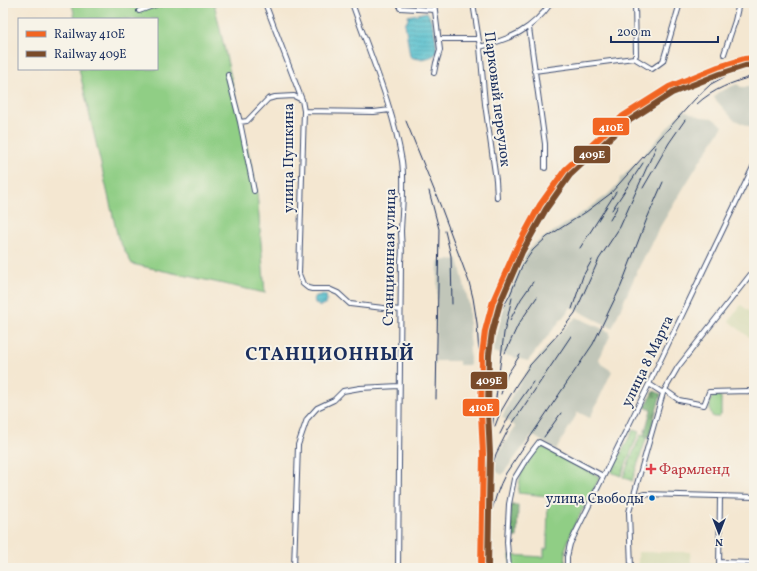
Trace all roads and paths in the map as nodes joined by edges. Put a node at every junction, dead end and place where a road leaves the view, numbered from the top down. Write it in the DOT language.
graph roads {
  1 [pos="162,3"];
  2 [pos="265,3"];
  3 [pos="352,3"];
  4 [pos="434,3"];
  5 [pos="473,3"];
  6 [pos="551,3"];
  7 [pos="635,3"];
  8 [pos="680,3"];
  9 [pos="739,3"];
  10 [pos="400,5"];
  11 [pos="435,10"];
  12 [pos="139,11"];
  13 [pos="529,28"];
  14 [pos="439,39"];
  15 [pos="478,39"];
  16 [pos="480,47"];
  17 [pos="724,54"];
  18 [pos="634,58"];
  19 [pos="534,71"];
  20 [pos="434,73"];
  21 [pos="228,75"];
  22 [pos="302,100"];
  23 [pos="390,110"];
  24 [pos="304,111"];
  25 [pos="240,122"];
  26 [pos="754,165"];
  27 [pos="546,168"];
  28 [pos="254,191"];
  29 [pos="497,198"];
  30 [pos="754,270"];
  31 [pos="400,310"];
  32 [pos="649,384"];
  33 [pos="399,386"];
  34 [pos="664,391"];
  35 [pos="754,395"];
  36 [pos="604,476"];
  37 [pos="720,496"];
  38 [pos="754,497"];
  39 [pos="634,498"];
  40 [pos="719,562"];
  41 [pos="754,563"];
  42 [pos="294,568"];
  43 [pos="398,568"];
  44 [pos="509,568"];
  45 [pos="566,568"];
  46 [pos="631,568"];
  47 [pos="719,568"];
  1 -- 12 [label="street"];
  2 -- 22 [label="street, улица Пушкина"];
  3 -- 23 [label="street, Станционная улица"];
  4 -- 11 [label="street"];
  5 -- 15 [label="street, Парковый переулок"];
  6 -- 13 [label="street"];
  7 -- 18 [label="street"];
  8 -- 18 [label="street"];
  9 -- 17 [label="street"];
  10 -- 11 [label="street"];
  11 -- 14 [label="street"];
  13 -- 16 [label="street"];
  13 -- 19 [label="street"];
  14 -- 15 [label="street"];
  14 -- 20 [label="street"];
  15 -- 16 [label="street, Парковый переулок"];
  16 -- 29 [label="street, Парковый переулок"];
  18 -- 19 [label="street"];
  19 -- 27 [label="street"];
  21 -- 25 [label="street"];
  22 -- 24 [label="street, улица Пушкина"];
  22 -- 25 [label="street"];
  23 -- 24 [label="street"];
  23 -- 31 [label="street, Станционная улица"];
  24 -- 31 [label="street, улица Пушкина"];
  25 -- 28 [label="street"];
  26 -- 32 [label="street, улица 8 Марта"];
  30 -- 34 [label="street"];
  31 -- 33 [label="street, Станционная улица"];
  32 -- 34 [label="street"];
  32 -- 36 [label="street, улица 8 Марта"];
  33 -- 42 [label="street"];
  33 -- 43 [label="street, Станционная улица"];
  34 -- 35 [label="street"];
  34 -- 39 [label="street"];
  36 -- 44 [label="street"];
  36 -- 45 [label="street, улица 8 Марта"];
  37 -- 38 [label="street"];
  37 -- 39 [label="street"];
  37 -- 40 [label="street"];
  39 -- 46 [label="street"];
  40 -- 41 [label="street"];
  40 -- 47 [label="street"];
}
